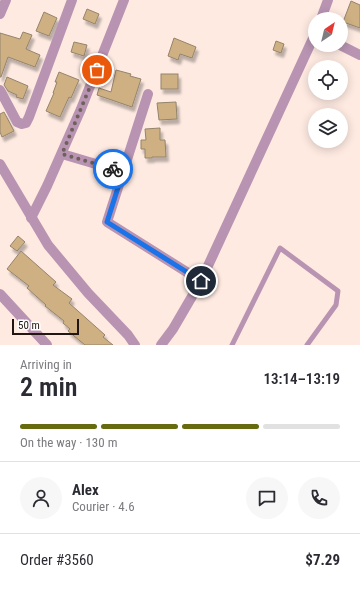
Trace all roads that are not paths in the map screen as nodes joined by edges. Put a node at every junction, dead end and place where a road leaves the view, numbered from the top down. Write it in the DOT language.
graph roads {
  1 [pos="6,0"];
  2 [pos="72,0"];
  3 [pos="328,0"];
  4 [pos="121,1"];
  5 [pos="324,12"];
  6 [pos="0,14"];
  7 [pos="308,49"];
  8 [pos="348,49"];
  9 [pos="360,55"];
  10 [pos="0,90"];
  11 [pos="148,94"];
  12 [pos="62,154"];
  13 [pos="0,164"];
  14 [pos="123,172"];
  15 [pos="31,218"];
  16 [pos="201,281"];
  17 [pos="0,294"];
  18 [pos="47,345"];
  19 [pos="135,345"];
  20 [pos="161,345"];
  21 [pos="232,345"];
  22 [pos="307,345"];
  1 -- 6 [label="street"];
  2 -- 10 [label="street"];
  3 -- 5 [label="street"];
  4 -- 12 [label="street"];
  7 -- 16 [label="street"];
  8 -- 9 [label="street"];
  11 -- 14 [label="street"];
  12 -- 14 [label="street"];
  12 -- 15 [label="street"];
  13 -- 15 [label="street"];
  14 -- 16 [label="street"];
  15 -- 19 [label="street"];
  16 -- 20 [label="street"];
  17 -- 18 [label="street"];
  21 -- 22 [label="lane"];
}
